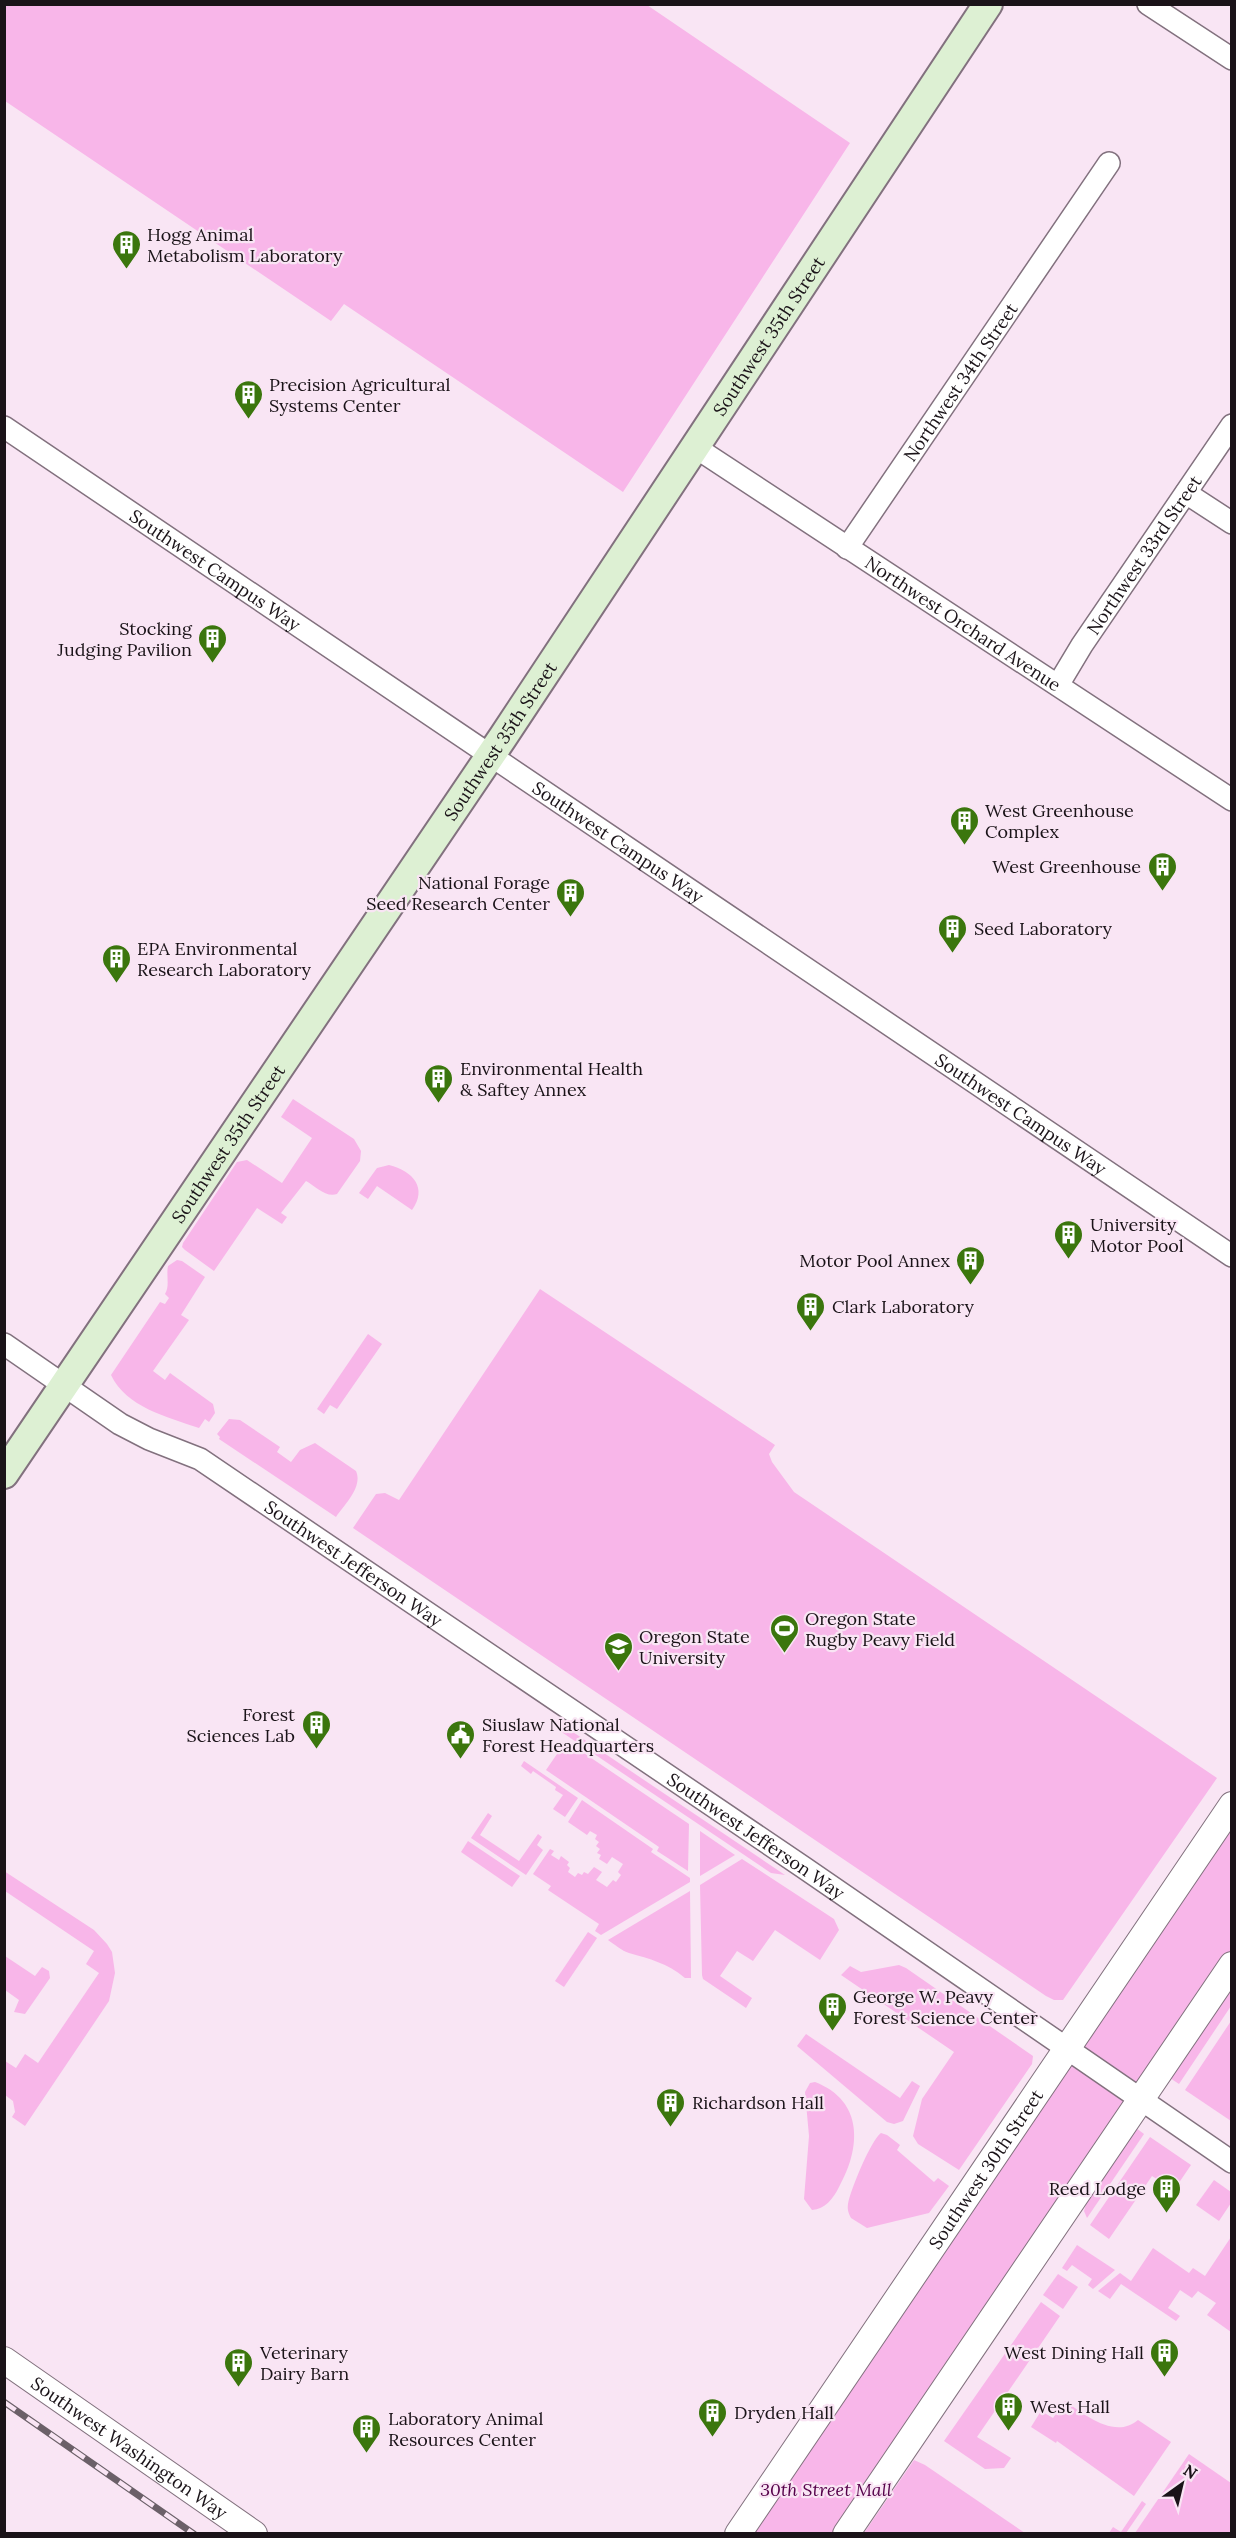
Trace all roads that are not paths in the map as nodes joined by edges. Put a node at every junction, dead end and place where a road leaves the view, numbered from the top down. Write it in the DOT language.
graph roads {
  1 [pos="988,4"];
  2 [pos="1148,4"];
  3 [pos="1232,59"];
  4 [pos="1109,163"];
  5 [pos="1232,425"];
  6 [pos="4,427"];
  7 [pos="695,447"];
  8 [pos="1186,493"];
  9 [pos="1232,523"];
  10 [pos="847,548"];
  11 [pos="1058,685"];
  12 [pos="490,755"];
  13 [pos="1232,800"];
  14 [pos="1232,1256"];
  15 [pos="4,1344"];
  16 [pos="65,1385"];
  17 [pos="4,1474"];
  18 [pos="1232,1805"];
  19 [pos="1232,1965"];
  20 [pos="1065,2049"];
  21 [pos="1140,2099"];
  22 [pos="1232,2162"];
  23 [pos="4,2360"];
  24 [pos="254,2534"];
  25 [pos="738,2534"];
  26 [pos="846,2534"];
  1 -- 7 [label="main road, Southwest 35th Street"];
  2 -- 3 [label="street"];
  4 -- 10 [label="street, Northwest 34th Street"];
  5 -- 8 [label="street, Northwest 33rd Street"];
  6 -- 12 [label="street, Southwest Campus Way"];
  7 -- 10 [label="street, Northwest Orchard Avenue"];
  7 -- 12 [label="main road, Southwest 35th Street"];
  8 -- 9 [label="street"];
  8 -- 11 [label="street, Northwest 33rd Street"];
  10 -- 11 [label="street, Northwest Orchard Avenue"];
  11 -- 13 [label="street, Northwest Orchard Avenue"];
  12 -- 14 [label="street, Southwest Campus Way"];
  12 -- 16 [label="main road, Southwest 35th Street"];
  15 -- 16 [label="street, Southwest Jefferson Way"];
  16 -- 17 [label="main road, Southwest 35th Street"];
  16 -- 20 [label="street, Southwest Jefferson Way"];
  18 -- 20 [label="street, Southwest 30th Street"];
  19 -- 21 [label="street"];
  20 -- 21 [label="street, Southwest Jefferson Way"];
  20 -- 25 [label="street, Southwest 30th Street"];
  21 -- 22 [label="street, Southwest Jefferson Way"];
  21 -- 26 [label="street"];
  23 -- 24 [label="street, Southwest Washington Way"];
}
